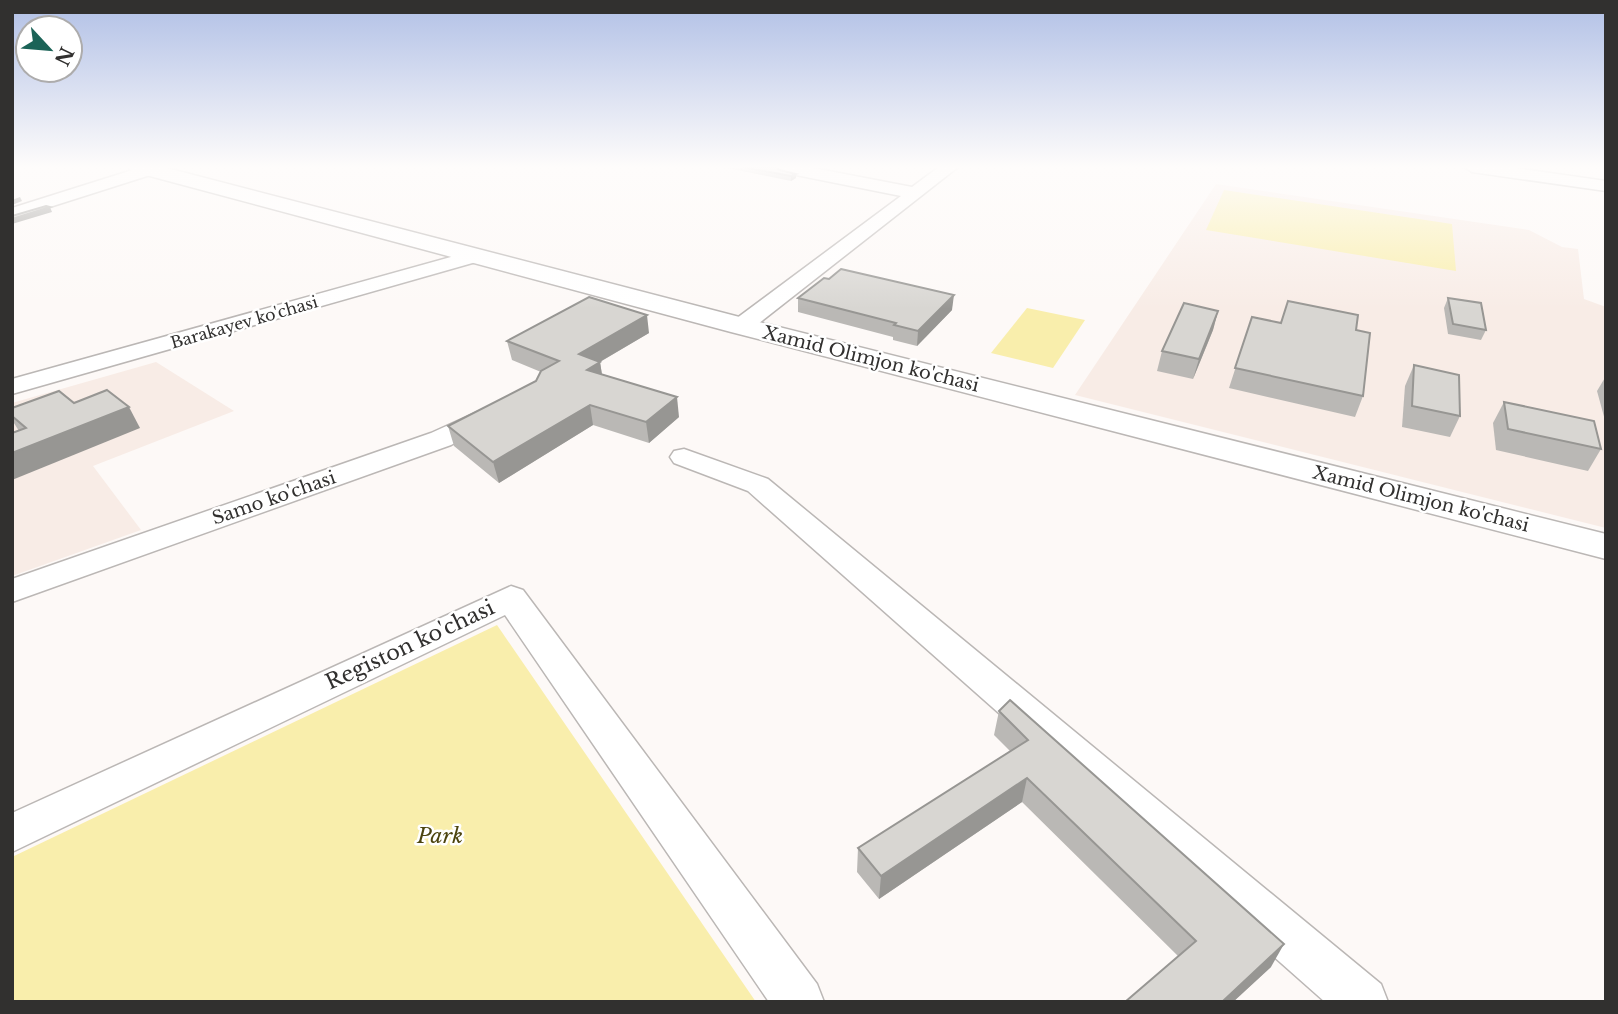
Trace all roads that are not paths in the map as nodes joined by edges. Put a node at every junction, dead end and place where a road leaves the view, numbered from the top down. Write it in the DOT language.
graph roads {
  1 [pos="321,214"];
  2 [pos="887,214"];
  3 [pos="476,256"];
  4 [pos="741,326"];
  5 [pos="12,387"];
  6 [pos="508,405"];
  7 [pos="684,457"];
  8 [pos="1606,547"];
  9 [pos="12,591"];
  10 [pos="12,832"];
  11 [pos="799,1002"];
  12 [pos="1363,1002"];
  1 -- 3 [label="main road, Xamid Olimjon ko'chasi"];
  2 -- 4 [label="street"];
  3 -- 4 [label="main road, Xamid Olimjon ko'chasi"];
  3 -- 5 [label="street, Barakayev ko'chasi"];
  4 -- 8 [label="main road, Xamid Olimjon ko'chasi"];
  6 -- 9 [label="street, Samo ko'chasi"];
  7 -- 12 [label="street"];
  10 -- 11 [label="street, Registon ko'chasi"];
}
